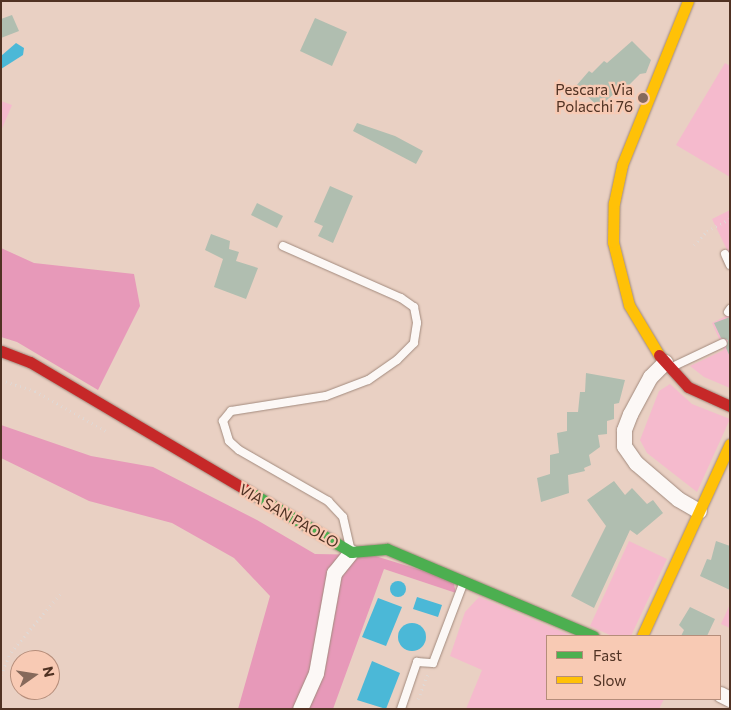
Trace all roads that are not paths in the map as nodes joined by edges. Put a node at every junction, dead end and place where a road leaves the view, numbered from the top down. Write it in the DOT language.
graph roads {
  1 [pos="688,1"];
  2 [pos="283,246"];
  3 [pos="725,254"];
  4 [pos="730,265"];
  5 [pos="723,343"];
  6 [pos="1,351"];
  7 [pos="667,365"];
  8 [pos="730,406"];
  9 [pos="730,444"];
  10 [pos="699,511"];
  11 [pos="351,552"];
  12 [pos="465,580"];
  13 [pos="591,635"];
  14 [pos="642,635"];
  15 [pos="730,703"];
  16 [pos="300,709"];
  17 [pos="401,709"];
  18 [pos="727,709"];
  1 -- 7 [label="street"];
  2 -- 11 [label="lane"];
  3 -- 4 [label="lane"];
  5 -- 7 [label="lane"];
  6 -- 11 [label="street, VIA SAN PAOLO"];
  7 -- 8 [label="street"];
  7 -- 10 [label="street"];
  9 -- 10 [label="street"];
  10 -- 14 [label="street"];
  11 -- 12 [label="street, VIA SAN PAOLO"];
  11 -- 16 [label="street"];
  12 -- 13 [label="street, VIA SAN PAOLO"];
  12 -- 17 [label="lane"];
  15 -- 18 [label="lane"];
}
